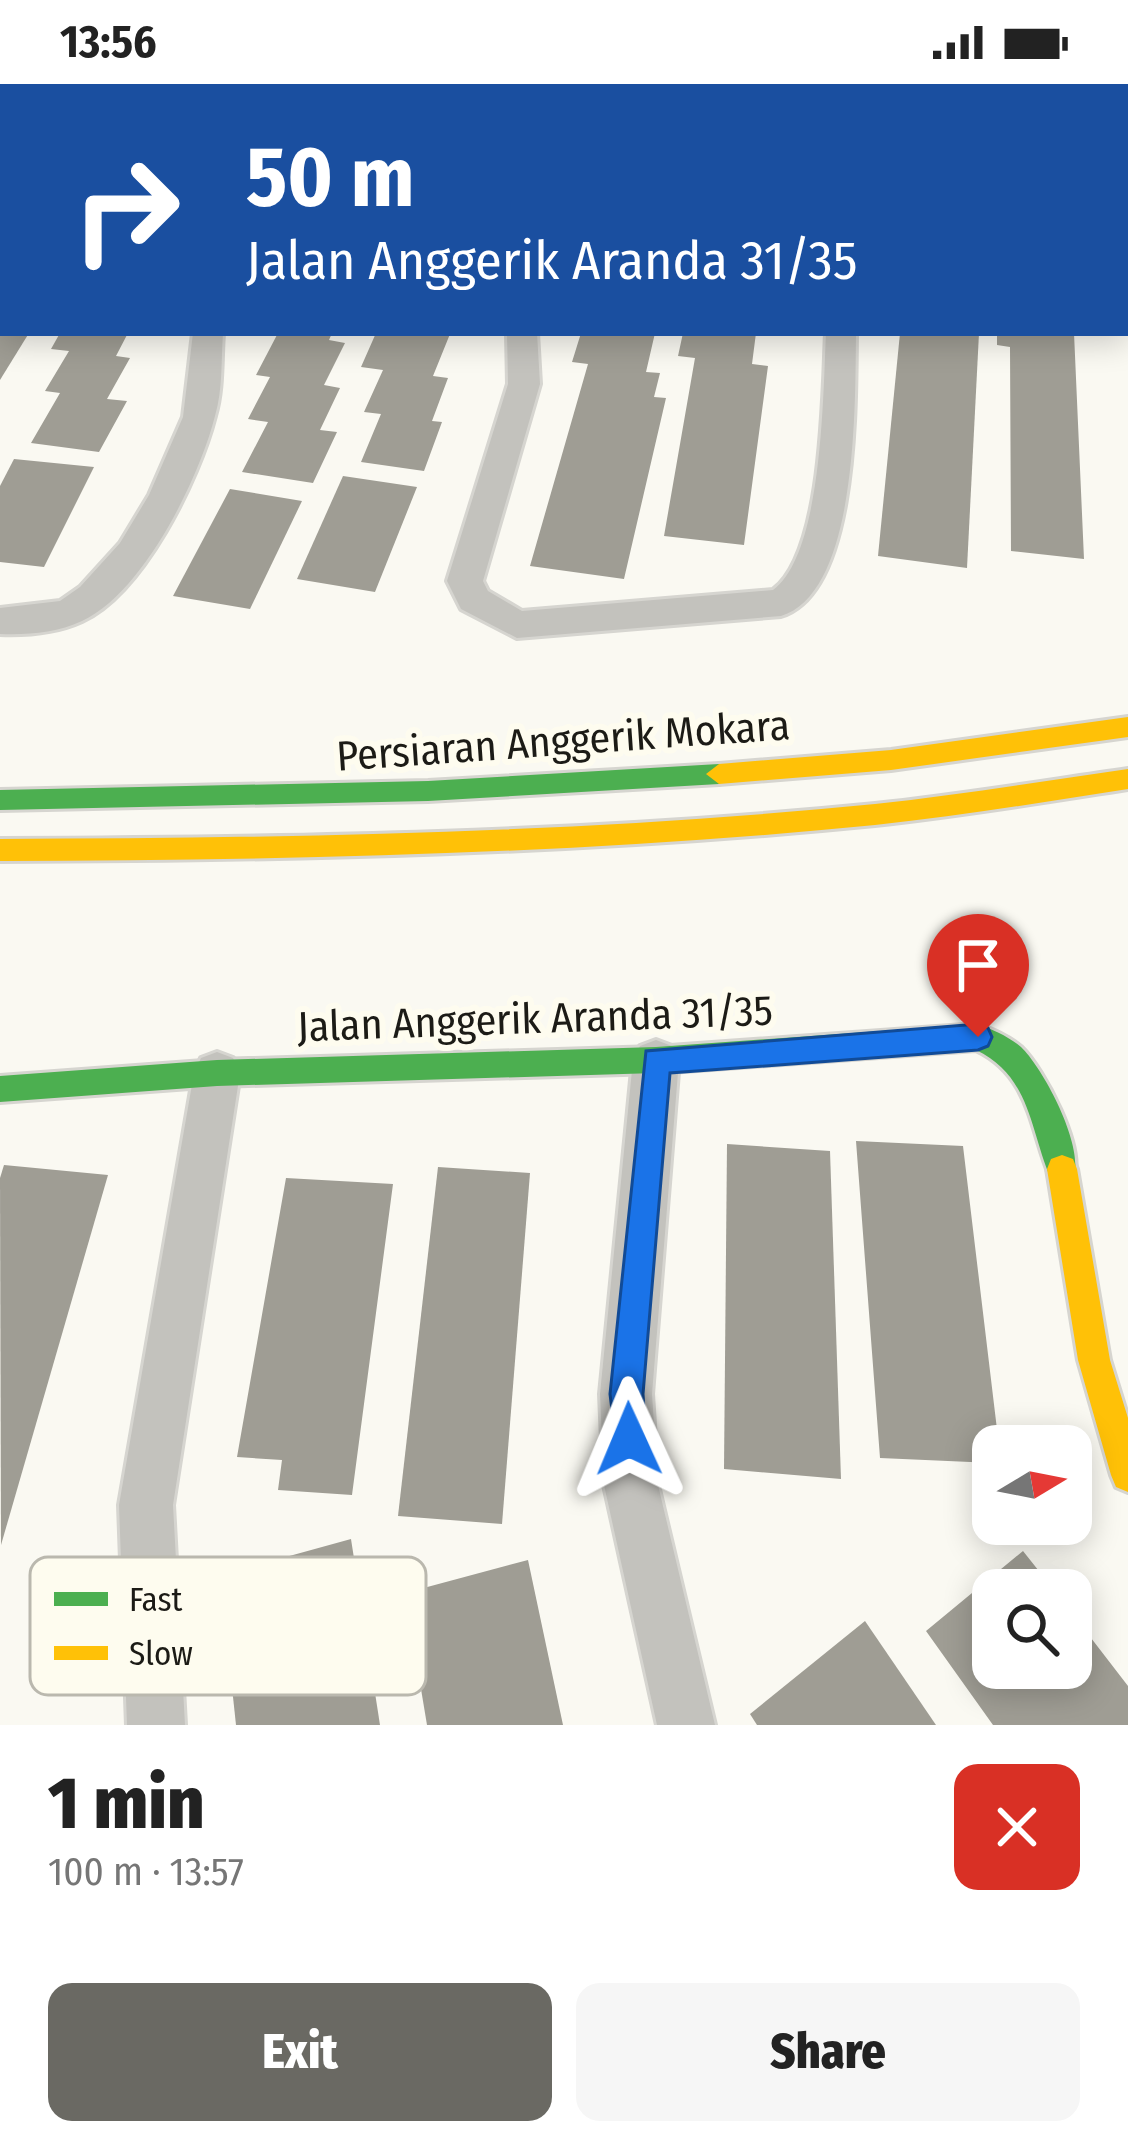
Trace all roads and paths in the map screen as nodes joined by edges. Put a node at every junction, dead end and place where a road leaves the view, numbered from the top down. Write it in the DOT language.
graph roads {
  1 [pos="208,336"];
  2 [pos="523,336"];
  3 [pos="841,336"];
  4 [pos="0,621"];
  5 [pos="1128,727"];
  6 [pos="1128,779"];
  7 [pos="0,800"];
  8 [pos="0,850"];
  9 [pos="656,1060"];
  10 [pos="217,1073"];
  11 [pos="0,1089"];
  12 [pos="1128,1474"];
  13 [pos="148,1557"];
  14 [pos="155,1695"];
  15 [pos="156,1725"];
  16 [pos="686,1725"];
  1 -- 4 [label="street"];
  2 -- 3 [label="street"];
  5 -- 7 [label="main road, Persiaran Anggerik Mokara"];
  6 -- 8 [label="main road"];
  9 -- 10 [label="main road, Jalan Anggerik Aranda 31/35"];
  9 -- 12 [label="main road, Jalan Anggerik Aranda 31/35"];
  9 -- 16 [label="street"];
  10 -- 11 [label="main road, Jalan Anggerik Aranda 31/35"];
  10 -- 13 [label="street"];
  14 -- 15 [label="street"];
}
